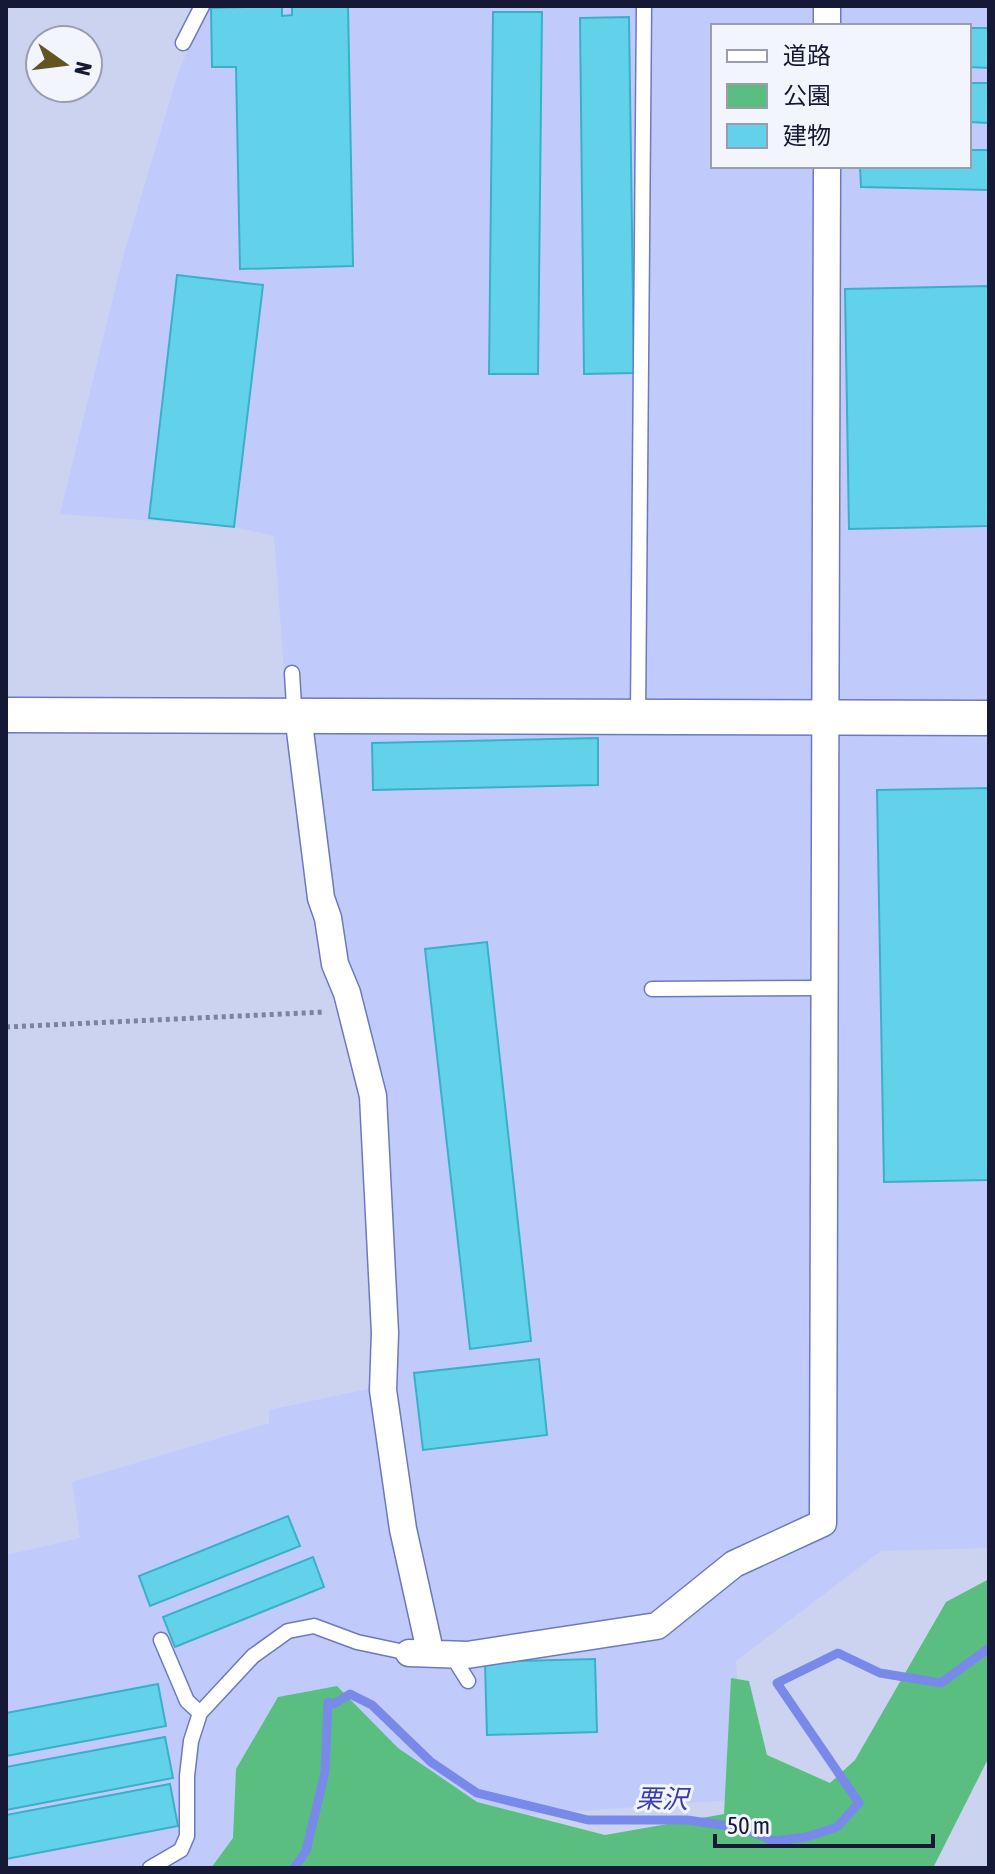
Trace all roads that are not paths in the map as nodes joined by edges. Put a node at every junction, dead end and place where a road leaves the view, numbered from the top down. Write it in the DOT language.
graph roads {
  1 [pos="202,6"];
  2 [pos="644,6"];
  3 [pos="183,43"];
  4 [pos="827,168"];
  5 [pos="292,673"];
  6 [pos="6,715"];
  7 [pos="298,715"];
  8 [pos="825,715"];
  9 [pos="638,716"];
  10 [pos="989,718"];
  11 [pos="825,988"];
  12 [pos="652,989"];
  13 [pos="161,1640"];
  14 [pos="419,1652"];
  15 [pos="457,1654"];
  16 [pos="468,1681"];
  17 [pos="200,1713"];
  18 [pos="150,1868"];
  1 -- 3 [label="lane"];
  2 -- 9 [label="lane"];
  4 -- 8 [label="street"];
  5 -- 7 [label="lane"];
  6 -- 7 [label="street"];
  7 -- 9 [label="street"];
  7 -- 14 [label="street"];
  8 -- 9 [label="street"];
  8 -- 10 [label="street"];
  8 -- 11 [label="street"];
  11 -- 12 [label="lane"];
  11 -- 15 [label="street"];
  13 -- 17 [label="lane"];
  14 -- 15 [label="street"];
  14 -- 17 [label="lane"];
  15 -- 16 [label="lane"];
  17 -- 18 [label="lane"];
}
